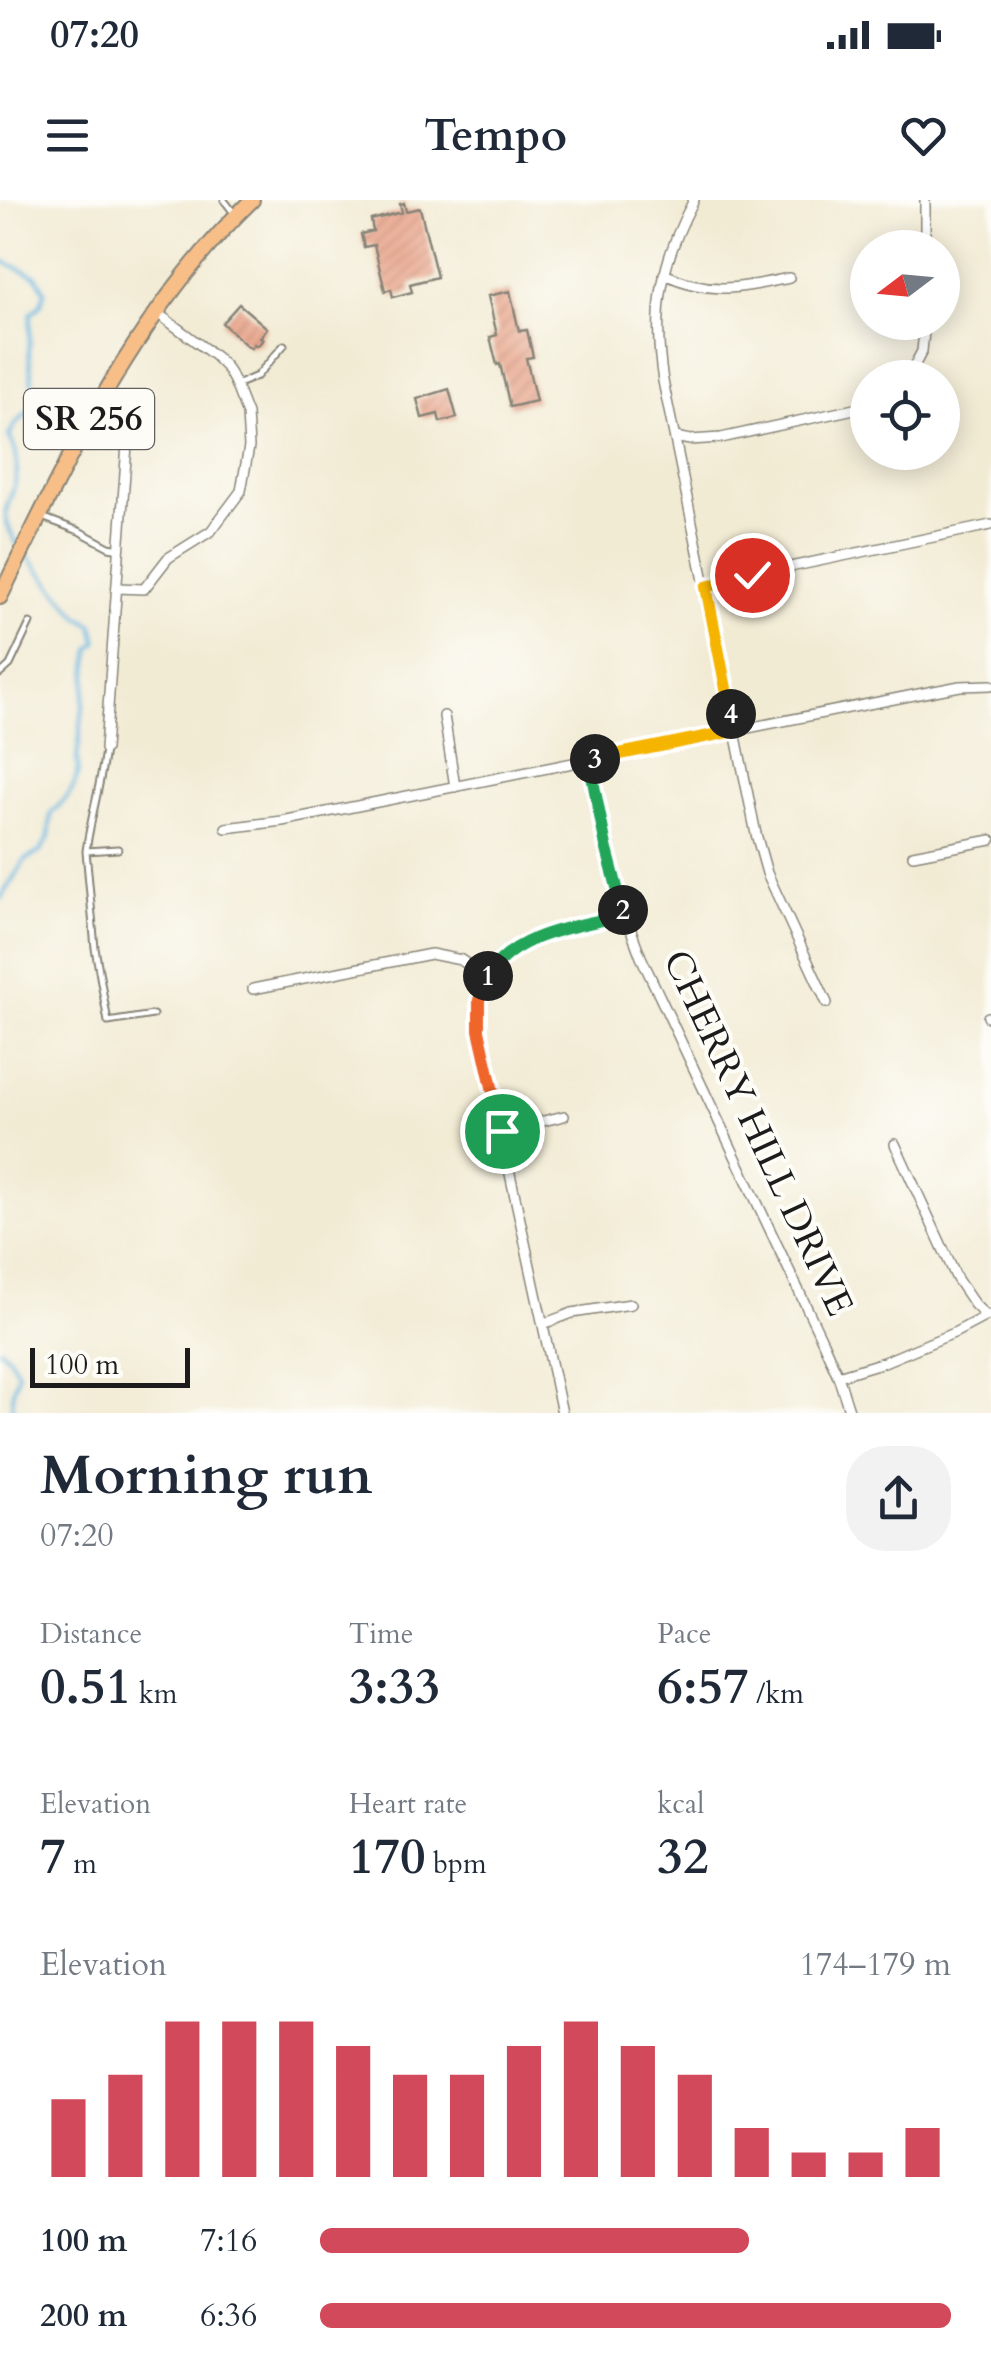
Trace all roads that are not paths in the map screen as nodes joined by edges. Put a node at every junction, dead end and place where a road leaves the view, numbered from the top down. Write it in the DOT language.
graph roads {
  1 [pos="224,200"];
  2 [pos="252,200"];
  3 [pos="694,200"];
  4 [pos="925,200"];
  5 [pos="236,216"];
  6 [pos="925,230"];
  7 [pos="664,274"];
  8 [pos="789,278"];
  9 [pos="156,312"];
  10 [pos="284,345"];
  11 [pos="236,385"];
  12 [pos="130,403"];
  13 [pos="850,410"];
  14 [pos="674,437"];
  15 [pos="39,516"];
  16 [pos="991,525"];
  17 [pos="120,549"];
  18 [pos="706,587"];
  19 [pos="118,588"];
  20 [pos="2,589"];
  21 [pos="30,623"];
  22 [pos="0,674"];
  23 [pos="991,685"];
  24 [pos="444,716"];
  25 [pos="734,731"];
  26 [pos="105,749"];
  27 [pos="589,761"];
  28 [pos="455,787"];
  29 [pos="226,828"];
  30 [pos="991,840"];
  31 [pos="118,849"];
  32 [pos="86,851"];
  33 [pos="913,855"];
  34 [pos="625,915"];
  35 [pos="486,978"];
  36 [pos="253,989"];
  37 [pos="828,1004"];
  38 [pos="154,1015"];
  39 [pos="564,1116"];
  40 [pos="502,1131"];
  41 [pos="895,1144"];
  42 [pos="632,1304"];
  43 [pos="989,1314"];
  44 [pos="543,1324"];
  45 [pos="838,1376"];
  46 [pos="562,1413"];
  47 [pos="850,1413"];
  1 -- 5 [label="lane"];
  2 -- 5 [label="main road, SR 256"];
  3 -- 7 [label="street"];
  4 -- 6 [label="street"];
  5 -- 9 [label="main road, SR 256"];
  7 -- 8 [label="street"];
  7 -- 14 [label="street"];
  9 -- 11 [label="street"];
  9 -- 15 [label="main road, SR 256"];
  10 -- 11 [label="lane"];
  11 -- 19 [label="street"];
  12 -- 17 [label="street"];
  13 -- 14 [label="street"];
  14 -- 18 [label="street"];
  15 -- 17 [label="lane"];
  15 -- 20 [label="main road, SR 256"];
  16 -- 18 [label="street"];
  17 -- 19 [label="street"];
  18 -- 25 [label="street"];
  19 -- 26 [label="street"];
  21 -- 22 [label="lane"];
  23 -- 25 [label="street"];
  24 -- 28 [label="street"];
  25 -- 27 [label="street"];
  25 -- 37 [label="street"];
  26 -- 32 [label="lane"];
  27 -- 28 [label="street"];
  27 -- 34 [label="street, CHERRY HILL DRIVE"];
  28 -- 29 [label="street"];
  30 -- 33 [label="street"];
  31 -- 32 [label="lane"];
  32 -- 38 [label="lane"];
  34 -- 35 [label="street"];
  34 -- 45 [label="street, CHERRY HILL DRIVE"];
  35 -- 36 [label="street"];
  35 -- 40 [label="street"];
  39 -- 40 [label="street"];
  40 -- 44 [label="street"];
  41 -- 43 [label="street"];
  42 -- 44 [label="street"];
  43 -- 45 [label="street"];
  44 -- 46 [label="street"];
  45 -- 47 [label="street, CHERRY HILL DRIVE"];
}
